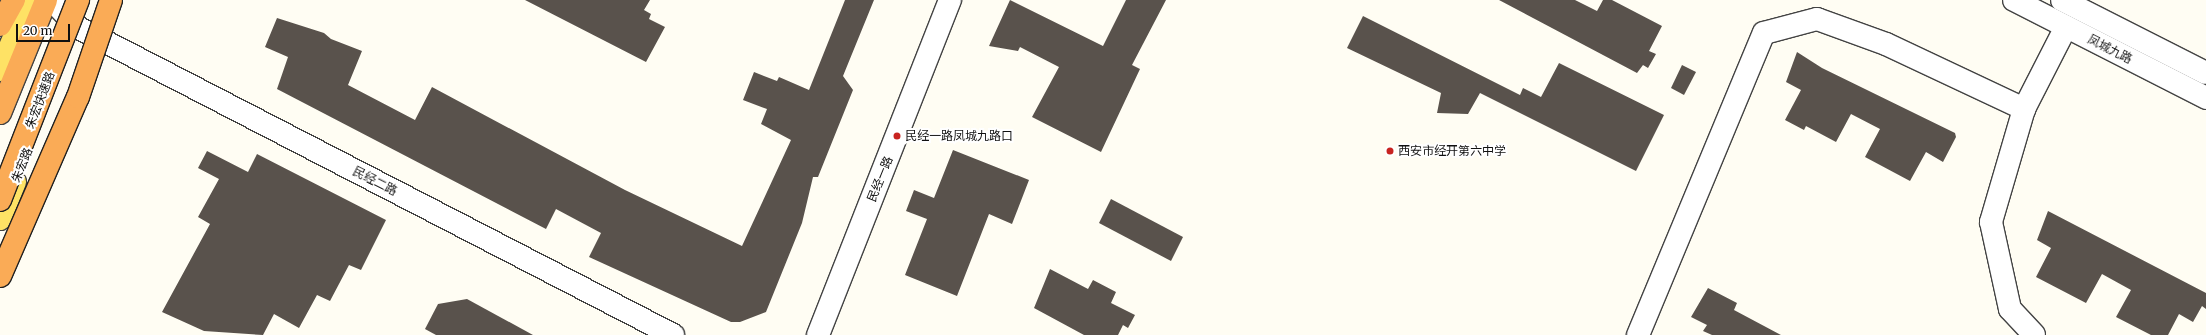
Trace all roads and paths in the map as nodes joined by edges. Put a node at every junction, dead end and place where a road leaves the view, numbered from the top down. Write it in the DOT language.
graph roads {
  1 [pos="14,0"];
  2 [pos="30,0"];
  3 [pos="46,0"];
  4 [pos="52,0"];
  5 [pos="78,0"];
  6 [pos="88,0"];
  7 [pos="111,0"];
  8 [pos="950,0"];
  9 [pos="2014,0"];
  10 [pos="2062,0"];
  11 [pos="0,25"];
  12 [pos="77,27"];
  13 [pos="2066,27"];
  14 [pos="0,70"];
  15 [pos="2206,73"];
  16 [pos="2206,98"];
  17 [pos="2024,109"];
  18 [pos="0,113"];
  19 [pos="0,200"];
  20 [pos="0,219"];
  21 [pos="0,276"];
  22 [pos="673,335"];
  23 [pos="818,335"];
  24 [pos="1638,335"];
  25 [pos="2034,335"];
  1 -- 11 [label="highway"];
  2 -- 14 [label="main road"];
  3 -- 18 [label="highway"];
  4 -- 12 [label="street, 民经二路"];
  5 -- 19 [label="highway, 朱宏快速路, bridge"];
  6 -- 12 [label="main road, 朱宏路"];
  7 -- 21 [label="highway, bridge"];
  8 -- 23 [label="street, 民经一路"];
  9 -- 13 [label="street, 凤城九路"];
  10 -- 15 [label="street, 凤城九路"];
  12 -- 20 [label="main road, 朱宏路"];
  12 -- 22 [label="street, 民经二路"];
  13 -- 16 [label="street, 凤城九路"];
  13 -- 17 [label="street"];
  17 -- 24 [label="street"];
  17 -- 25 [label="street"];
}
